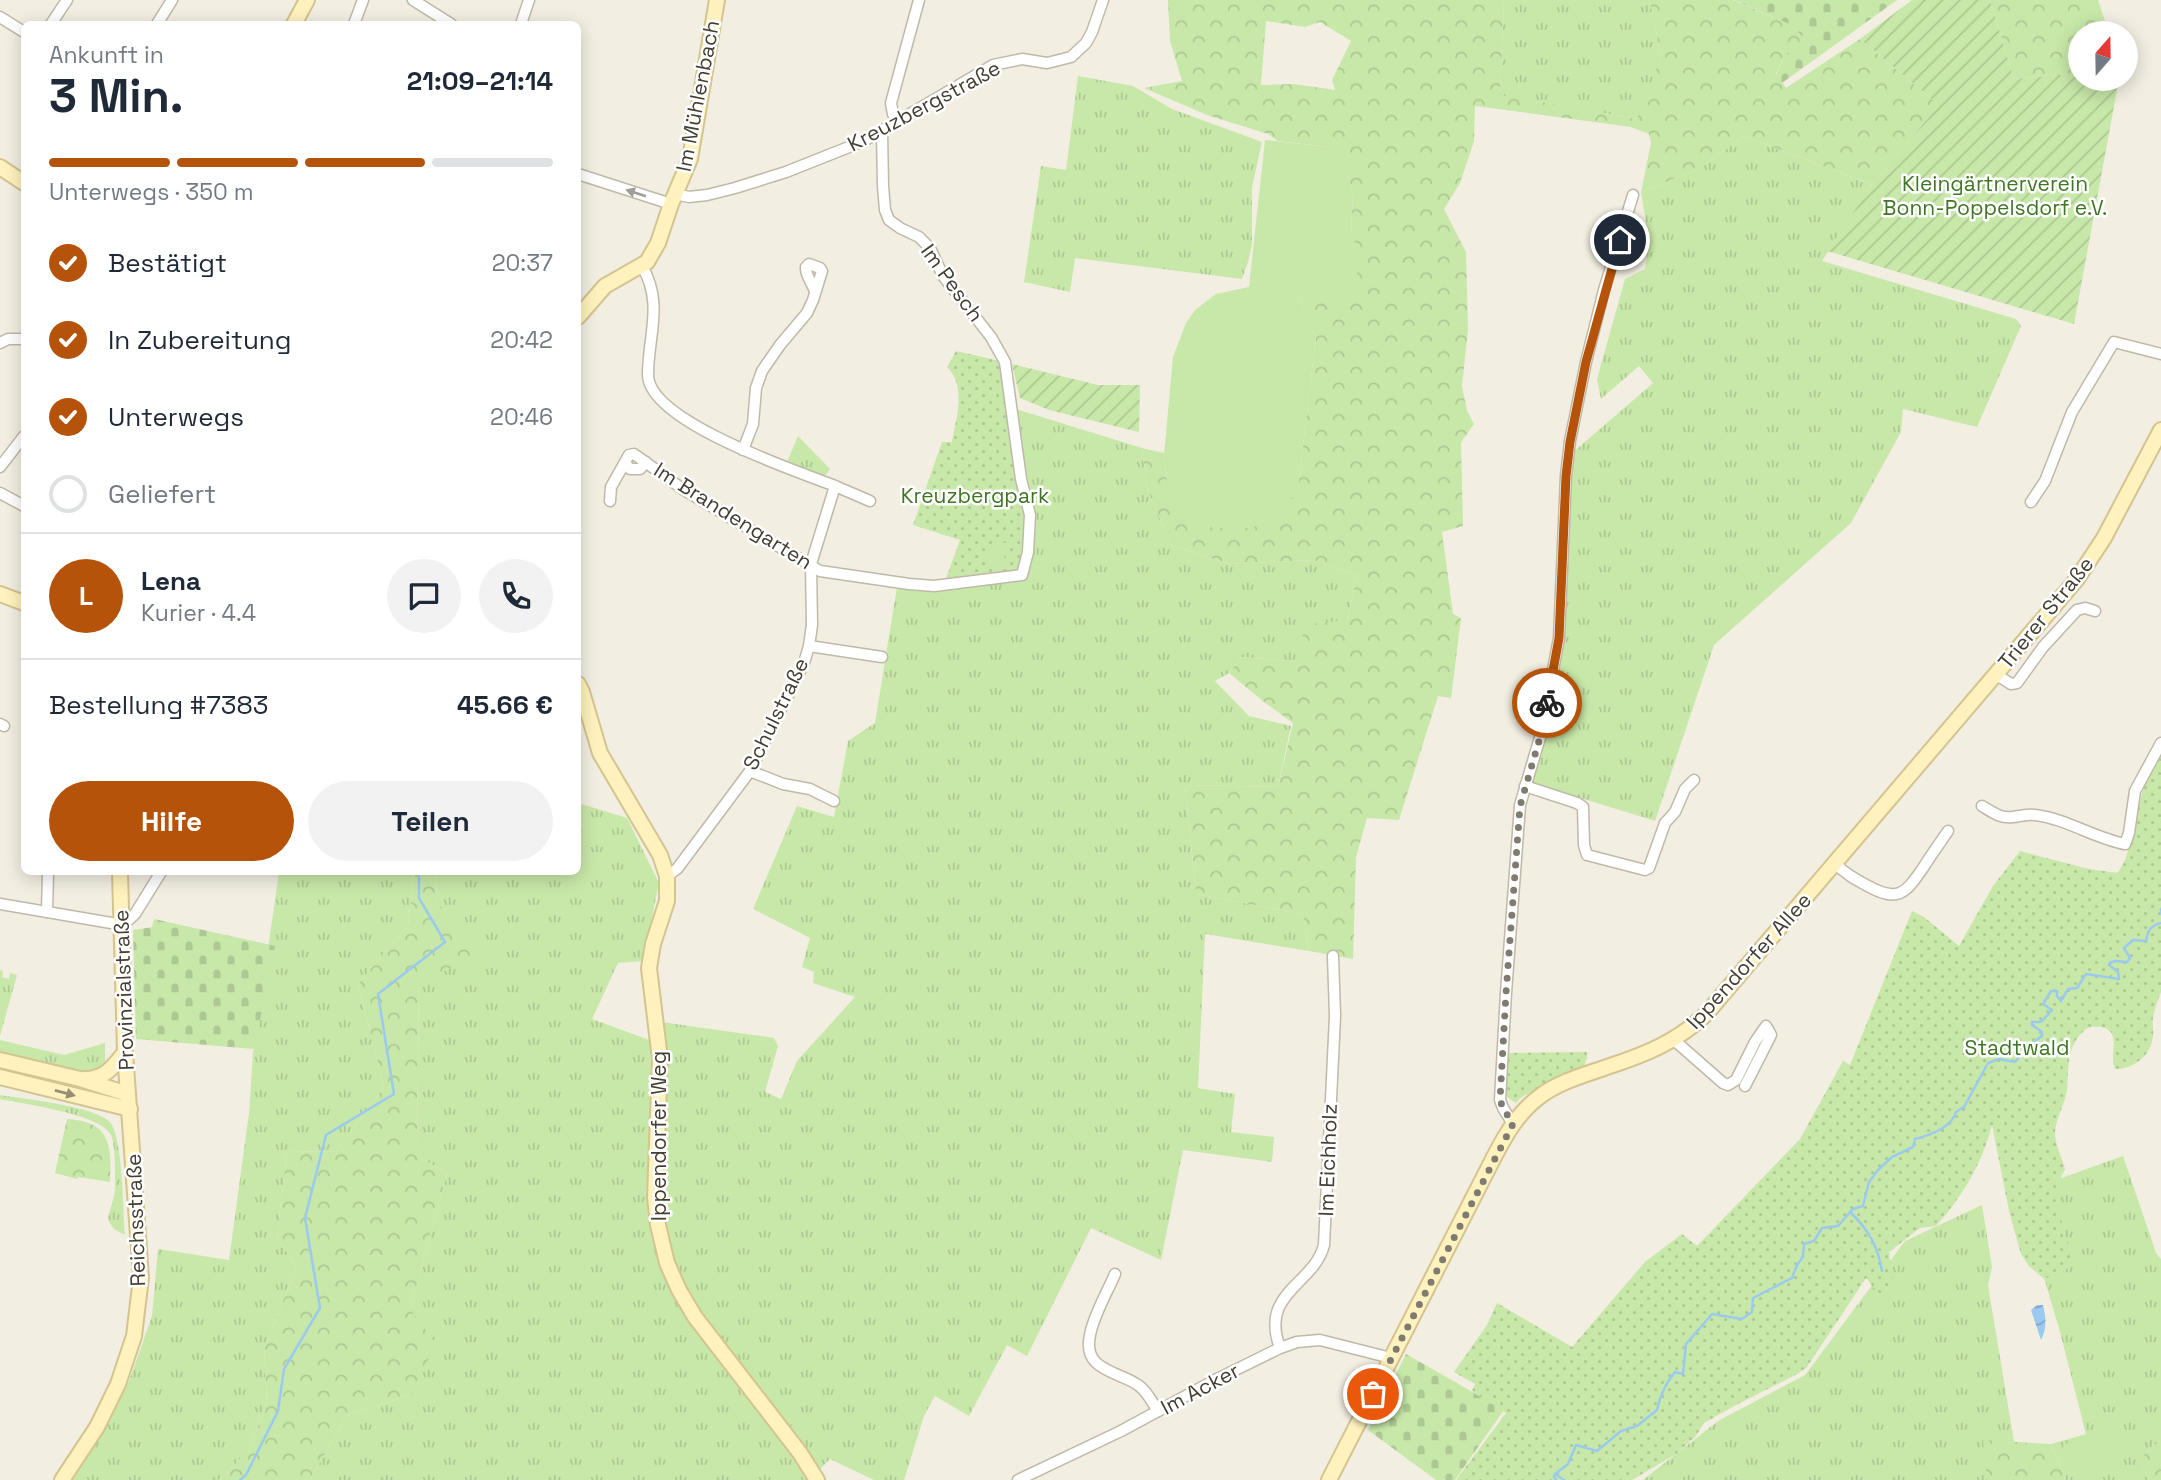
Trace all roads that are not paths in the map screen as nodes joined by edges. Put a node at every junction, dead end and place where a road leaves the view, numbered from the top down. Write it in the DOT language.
graph roads {
  1 [pos="67,0"];
  2 [pos="172,0"];
  3 [pos="307,0"];
  4 [pos="363,0"];
  5 [pos="413,0"];
  6 [pos="530,0"];
  7 [pos="717,0"];
  8 [pos="919,0"];
  9 [pos="1103,0"];
  10 [pos="0,17"];
  11 [pos="53,21"];
  12 [pos="159,21"];
  13 [pos="296,21"];
  14 [pos="355,21"];
  15 [pos="441,21"];
  16 [pos="522,21"];
  17 [pos="21,30"];
  18 [pos="897,122"];
  19 [pos="882,132"];
  20 [pos="0,167"];
  21 [pos="581,175"];
  22 [pos="21,181"];
  23 [pos="1633,195"];
  24 [pos="673,199"];
  25 [pos="642,266"];
  26 [pos="815,292"];
  27 [pos="581,314"];
  28 [pos="21,339"];
  29 [pos="0,343"];
  30 [pos="2161,354"];
  31 [pos="1012,404"];
  32 [pos="2161,430"];
  33 [pos="21,440"];
  34 [pos="743,450"];
  35 [pos="0,467"];
  36 [pos="835,486"];
  37 [pos="0,493"];
  38 [pos="610,501"];
  39 [pos="870,501"];
  40 [pos="2031,502"];
  41 [pos="21,504"];
  42 [pos="811,564"];
  43 [pos="0,594"];
  44 [pos="21,602"];
  45 [pos="2095,611"];
  46 [pos="809,646"];
  47 [pos="882,657"];
  48 [pos="1997,675"];
  49 [pos="581,690"];
  50 [pos="2161,743"];
  51 [pos="750,771"];
  52 [pos="1694,780"];
  53 [pos="1525,786"];
  54 [pos="834,801"];
  55 [pos="1982,806"];
  56 [pos="1948,831"];
  57 [pos="1835,863"];
  58 [pos="48,875"];
  59 [pos="120,875"];
  60 [pos="159,875"];
  61 [pos="667,876"];
  62 [pos="0,904"];
  63 [pos="47,912"];
  64 [pos="123,925"];
  65 [pos="1333,956"];
  66 [pos="1674,1040"];
  67 [pos="125,1052"];
  68 [pos="0,1060"];
  69 [pos="0,1077"];
  70 [pos="80,1079"];
  71 [pos="1745,1086"];
  72 [pos="128,1094"];
  73 [pos="130,1109"];
  74 [pos="1513,1124"];
  75 [pos="1115,1274"];
  76 [pos="1280,1348"];
  77 [pos="1391,1358"];
  78 [pos="1157,1411"];
  79 [pos="62,1480"];
  80 [pos="817,1480"];
  81 [pos="1018,1480"];
  82 [pos="1329,1480"];
  1 -- 11 [label="street"];
  2 -- 12 [label="street"];
  3 -- 13 [label="street"];
  4 -- 14 [label="street"];
  5 -- 15 [label="street"];
  6 -- 16 [label="street"];
  7 -- 24 [label="street, Im Mühlenbach"];
  8 -- 18 [label="street"];
  9 -- 18 [label="street, Kreuzbergstraße"];
  10 -- 17 [label="street"];
  18 -- 19 [label="street, Kreuzbergstraße"];
  19 -- 24 [label="street, Kreuzbergstraße"];
  19 -- 31 [label="street, Im Pesch"];
  20 -- 22 [label="street"];
  24 -- 21 [label="street, Kreuzbergstraße, one-way"];
  23 -- 53 [label="street"];
  24 -- 25 [label="street, Im Mühlenbach"];
  25 -- 27 [label="street, Im Mühlenbach"];
  25 -- 34 [label="street"];
  26 -- 34 [label="street"];
  28 -- 29 [label="street"];
  30 -- 40 [label="street"];
  31 -- 42 [label="street, Im Brandengarten"];
  32 -- 48 [label="street, Trierer Straße"];
  33 -- 35 [label="street"];
  34 -- 36 [label="street"];
  36 -- 39 [label="street"];
  36 -- 42 [label="street, Schulstraße"];
  37 -- 41 [label="street"];
  38 -- 42 [label="street, Im Brandengarten"];
  42 -- 46 [label="street, Schulstraße"];
  43 -- 44 [label="street"];
  45 -- 48 [label="street, Trierer Straße"];
  46 -- 47 [label="street"];
  46 -- 51 [label="street, Schulstraße"];
  48 -- 57 [label="street, Ippendorfer Allee"];
  49 -- 61 [label="street, Ippendorfer Weg"];
  50 -- 55 [label="street"];
  51 -- 54 [label="street"];
  51 -- 61 [label="street, Schulstraße"];
  52 -- 53 [label="street"];
  53 -- 74 [label="street"];
  56 -- 57 [label="street"];
  57 -- 66 [label="street, Ippendorfer Allee"];
  58 -- 63 [label="street"];
  59 -- 64 [label="street, Provinzialstraße"];
  60 -- 64 [label="street"];
  61 -- 80 [label="street, Ippendorfer Weg"];
  62 -- 63 [label="street"];
  63 -- 64 [label="street"];
  64 -- 67 [label="street, Provinzialstraße"];
  65 -- 76 [label="street, Im Eichholz"];
  66 -- 71 [label="street"];
  66 -- 74 [label="street, Ippendorfer Allee"];
  67 -- 70 [label="street"];
  67 -- 72 [label="street, Provinzialstraße"];
  68 -- 70 [label="street"];
  69 -- 73 [label="street, one-way"];
  70 -- 72 [label="street"];
  72 -- 73 [label="street, Provinzialstraße"];
  73 -- 79 [label="street, Reichsstraße"];
  74 -- 77 [label="street, Ippendorfer Allee"];
  75 -- 78 [label="street"];
  76 -- 77 [label="street, Im Acker"];
  76 -- 78 [label="street, Im Acker"];
  77 -- 82 [label="street, Ippendorfer Allee"];
  78 -- 81 [label="street, Im Acker"];
}
